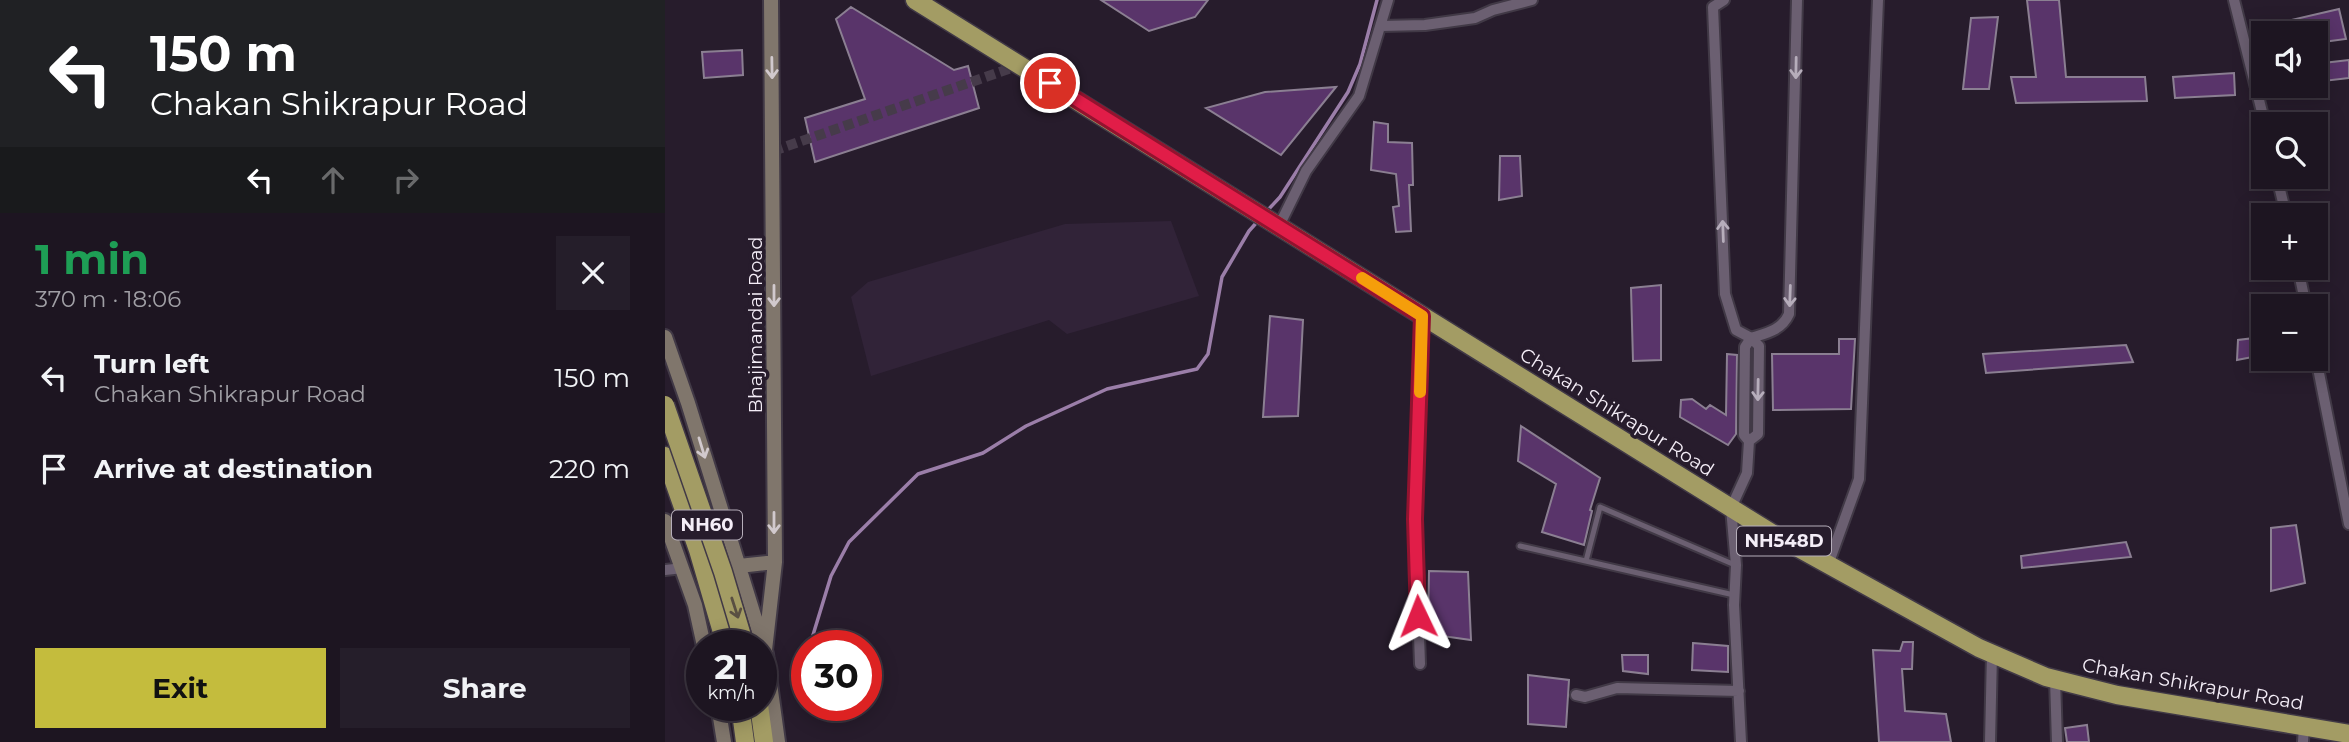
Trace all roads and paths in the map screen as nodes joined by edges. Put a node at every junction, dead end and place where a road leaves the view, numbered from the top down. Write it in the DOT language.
graph roads {
  1 [pos="771,0"];
  2 [pos="915,0"];
  3 [pos="1388,0"];
  4 [pos="1532,0"];
  5 [pos="1797,0"];
  6 [pos="1878,0"];
  7 [pos="2234,0"];
  8 [pos="1723,1"];
  9 [pos="1381,26"];
  10 [pos="2262,112"];
  11 [pos="1275,223"];
  12 [pos="1422,316"];
  13 [pos="665,337"];
  14 [pos="1751,338"];
  15 [pos="2319,371"];
  16 [pos="688,403"];
  17 [pos="665,405"];
  18 [pos="665,411"];
  19 [pos="665,456"];
  20 [pos="1731,508"];
  21 [pos="665,521"];
  22 [pos="2349,524"];
  23 [pos="1520,546"];
  24 [pos="1587,561"];
  25 [pos="775,562"];
  26 [pos="1736,565"];
  27 [pos="1828,565"];
  28 [pos="739,566"];
  29 [pos="683,568"];
  30 [pos="665,570"];
  31 [pos="1734,594"];
  32 [pos="700,630"];
  33 [pos="721,630"];
  34 [pos="740,630"];
  35 [pos="759,630"];
  36 [pos="767,630"];
  37 [pos="1992,653"];
  38 [pos="1420,664"];
  39 [pos="2055,679"];
  40 [pos="1739,691"];
  41 [pos="1576,695"];
  42 [pos="720,721"];
  43 [pos="742,721"];
  44 [pos="761,721"];
  45 [pos="775,721"];
  46 [pos="2303,734"];
  47 [pos="2349,734"];
  48 [pos="724,742"];
  49 [pos="745,742"];
  50 [pos="764,742"];
  51 [pos="778,742"];
  52 [pos="1741,742"];
  53 [pos="1990,742"];
  54 [pos="2057,742"];
  1 -- 25 [label="main road, Bhajimandai Road, one-way"];
  2 -- 11 [label="highway, Chakan Shikrapur Road / NH548D"];
  3 -- 9 [label="street"];
  4 -- 9 [label="street"];
  5 -- 14 [label="street, one-way"];
  6 -- 27 [label="street"];
  7 -- 10 [label="street"];
  14 -- 8 [label="street, one-way"];
  9 -- 11 [label="street"];
  11 -- 12 [label="highway, Chakan Shikrapur Road / NH548D"];
  12 -- 20 [label="highway, Chakan Shikrapur Road / NH548D"];
  12 -- 38 [label="street"];
  13 -- 16 [label="main road"];
  14 -- 20 [label="street"];
  15 -- 22 [label="street"];
  16 -- 18 [label="main road"];
  16 -- 28 [label="main road, one-way"];
  17 -- 34 [label="highway, NH60, one-way, bridge"];
  19 -- 33 [label="highway, NH60"];
  20 -- 26 [label="street"];
  20 -- 27 [label="highway, Chakan Shikrapur Road / NH548D"];
  21 -- 29 [label="main road"];
  23 -- 24 [label="lane"];
  24 -- 26 [label="lane"];
  24 -- 31 [label="lane"];
  25 -- 28 [label="main road"];
  25 -- 36 [label="main road, Bhajimandai Road"];
  26 -- 31 [label="street"];
  27 -- 37 [label="highway, Chakan Shikrapur Road / NH548D"];
  28 -- 35 [label="main road"];
  29 -- 30 [label="street"];
  29 -- 32 [label="main road"];
  31 -- 40 [label="street"];
  37 -- 39 [label="highway, Chakan Shikrapur Road / NH548D"];
  37 -- 53 [label="street"];
  39 -- 46 [label="highway, Chakan Shikrapur Road / NH548D"];
  39 -- 54 [label="street"];
  40 -- 41 [label="street"];
  40 -- 52 [label="street"];
  42 -- 48 [label="main road"];
  43 -- 49 [label="highway"];
  44 -- 50 [label="highway"];
  45 -- 51 [label="main road"];
  46 -- 47 [label="highway, Chakan Shikrapur Road / NH548D"];
}
